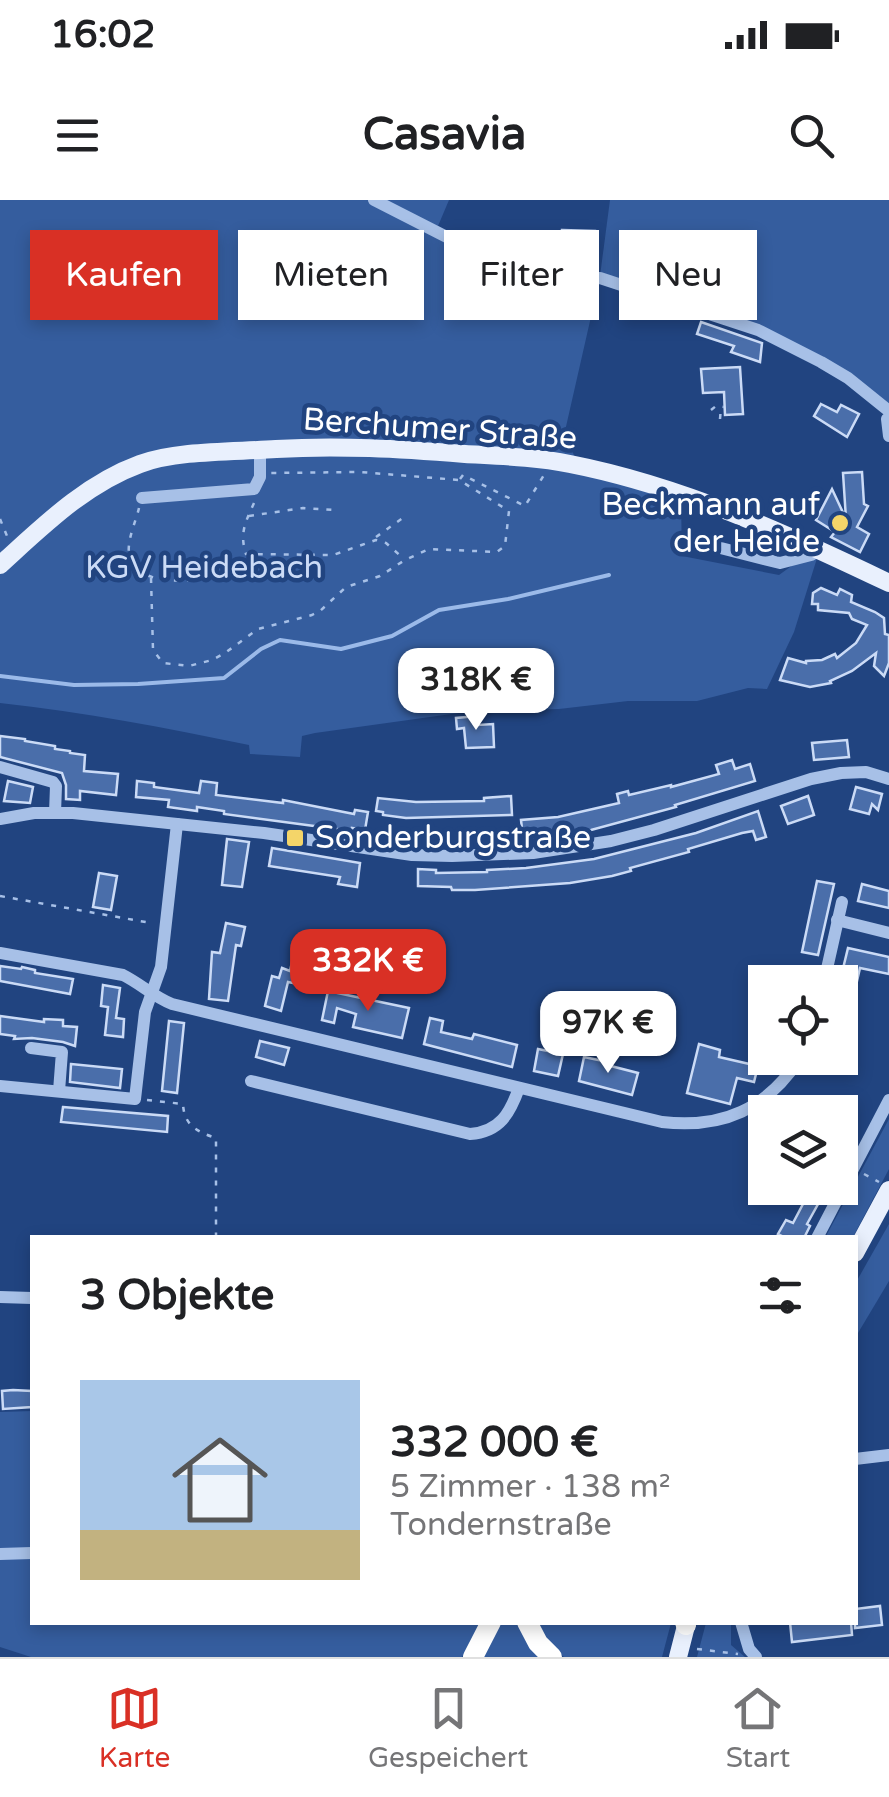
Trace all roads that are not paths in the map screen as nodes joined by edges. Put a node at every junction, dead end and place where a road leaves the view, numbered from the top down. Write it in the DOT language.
graph roads {
  1 [pos="374,200"];
  2 [pos="888,415"];
  3 [pos="889,436"];
  4 [pos="260,450"];
  5 [pos="142,498"];
  6 [pos="693,541"];
  7 [pos="818,550"];
  8 [pos="7,559"];
  9 [pos="889,583"];
  10 [pos="0,767"];
  11 [pos="889,780"];
  12 [pos="56,813"];
  13 [pos="0,819"];
  14 [pos="177,824"];
  15 [pos="842,902"];
  16 [pos="837,920"];
  17 [pos="889,933"];
  18 [pos="0,953"];
  19 [pos="828,965"];
  20 [pos="151,994"];
  21 [pos="31,1048"];
  22 [pos="789,1075"];
  23 [pos="251,1082"];
  24 [pos="0,1086"];
  25 [pos="519,1088"];
  26 [pos="59,1092"];
  27 [pos="889,1100"];
  28 [pos="889,1190"];
  29 [pos="819,1235"];
  30 [pos="858,1248"];
  31 [pos="0,1296"];
  32 [pos="30,1298"];
  33 [pos="888,1454"];
  34 [pos="858,1459"];
  35 [pos="30,1553"];
  36 [pos="0,1554"];
  37 [pos="489,1625"];
  38 [pos="529,1625"];
  39 [pos="686,1625"];
  40 [pos="742,1625"];
  41 [pos="473,1657"];
  42 [pos="552,1657"];
  43 [pos="678,1657"];
  44 [pos="756,1657"];
  1 -- 2 [label="street"];
  2 -- 3 [label="street"];
  4 -- 5 [label="street"];
  4 -- 7 [label="main road, Berchumer Straße"];
  4 -- 8 [label="main road, Berchumer Straße"];
  6 -- 7 [label="street"];
  7 -- 9 [label="main road, Berchumer Straße"];
  10 -- 12 [label="street"];
  11 -- 14 [label="street"];
  12 -- 13 [label="street"];
  12 -- 14 [label="street"];
  14 -- 20 [label="street"];
  15 -- 16 [label="street"];
  16 -- 17 [label="street"];
  16 -- 19 [label="street"];
  18 -- 20 [label="street"];
  20 -- 25 [label="street"];
  20 -- 26 [label="street"];
  21 -- 26 [label="street"];
  22 -- 25 [label="street"];
  23 -- 25 [label="street"];
  24 -- 26 [label="street"];
  27 -- 29 [label="street"];
  28 -- 30 [label="main road"];
  31 -- 32 [label="street"];
  33 -- 34 [label="street"];
  35 -- 36 [label="street"];
  37 -- 41 [label="highway"];
  38 -- 42 [label="highway"];
  39 -- 43 [label="main road"];
  40 -- 44 [label="street"];
}
